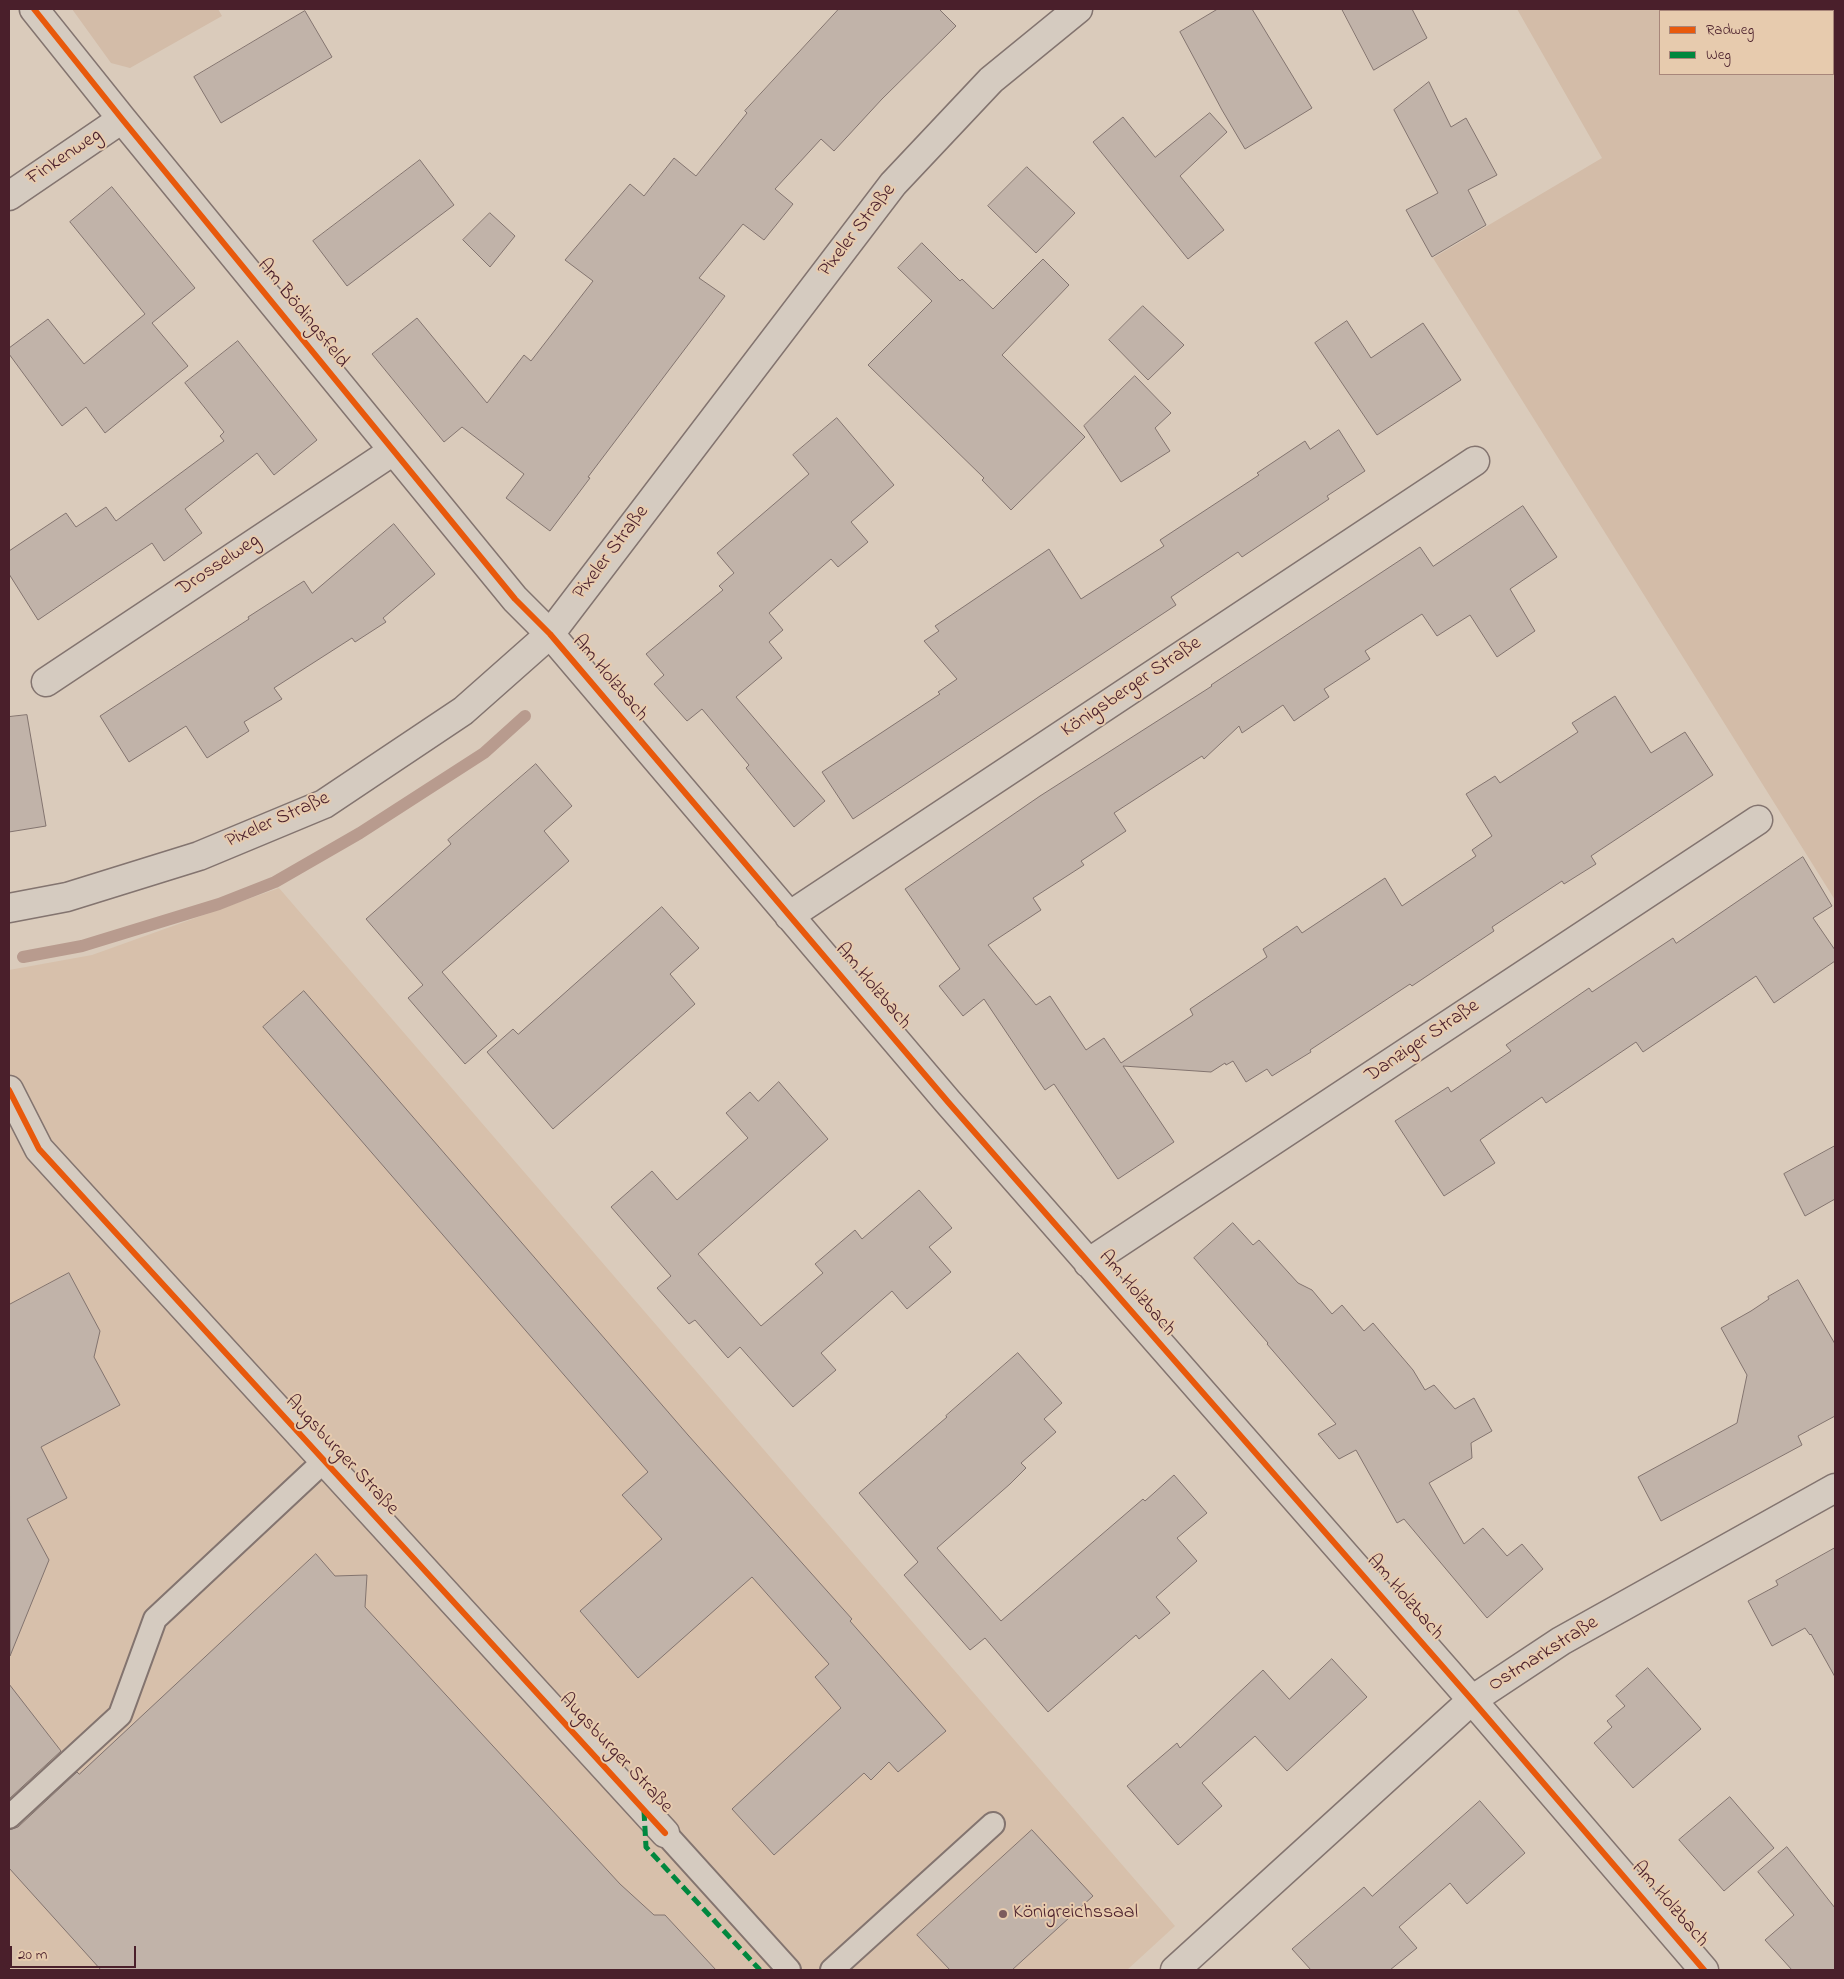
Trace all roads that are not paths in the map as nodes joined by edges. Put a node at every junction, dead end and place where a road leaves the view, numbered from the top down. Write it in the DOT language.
graph roads {
  1 [pos="34,9"];
  2 [pos="1078,9"];
  3 [pos="122,119"];
  4 [pos="9,196"];
  5 [pos="393,450"];
  6 [pos="1475,460"];
  7 [pos="550,634"];
  8 [pos="46,682"];
  9 [pos="1758,820"];
  10 [pos="9,908"];
  11 [pos="789,916"];
  12 [pos="9,1090"];
  13 [pos="1088,1264"];
  14 [pos="323,1462"];
  15 [pos="1835,1488"];
  16 [pos="1472,1700"];
  17 [pos="9,1817"];
  18 [pos="993,1824"];
  19 [pos="665,1832"];
  20 [pos="789,1970"];
  21 [pos="832,1970"];
  22 [pos="1176,1970"];
  23 [pos="1704,1970"];
  1 -- 3 [label="street, Am Bödingsfeld"];
  2 -- 7 [label="street, Pixeler Straße"];
  3 -- 4 [label="street, Finkenweg"];
  3 -- 5 [label="street, Am Bödingsfeld"];
  5 -- 7 [label="street, Am Bödingsfeld"];
  5 -- 8 [label="street, Drosselweg"];
  6 -- 11 [label="street, Königsberger Straße"];
  7 -- 10 [label="street, Pixeler Straße"];
  7 -- 11 [label="street, Am Holzbach"];
  9 -- 13 [label="street, Danziger Straße"];
  11 -- 13 [label="street, Am Holzbach"];
  12 -- 14 [label="street, Augsburger Straße"];
  13 -- 16 [label="street, Am Holzbach"];
  14 -- 17 [label="lane"];
  14 -- 19 [label="street, Augsburger Straße"];
  15 -- 16 [label="street, Ostmarkstraße"];
  16 -- 22 [label="street, Ostmarkstraße"];
  16 -- 23 [label="street, Am Holzbach"];
  18 -- 21 [label="lane"];
  19 -- 20 [label="lane"];
}
